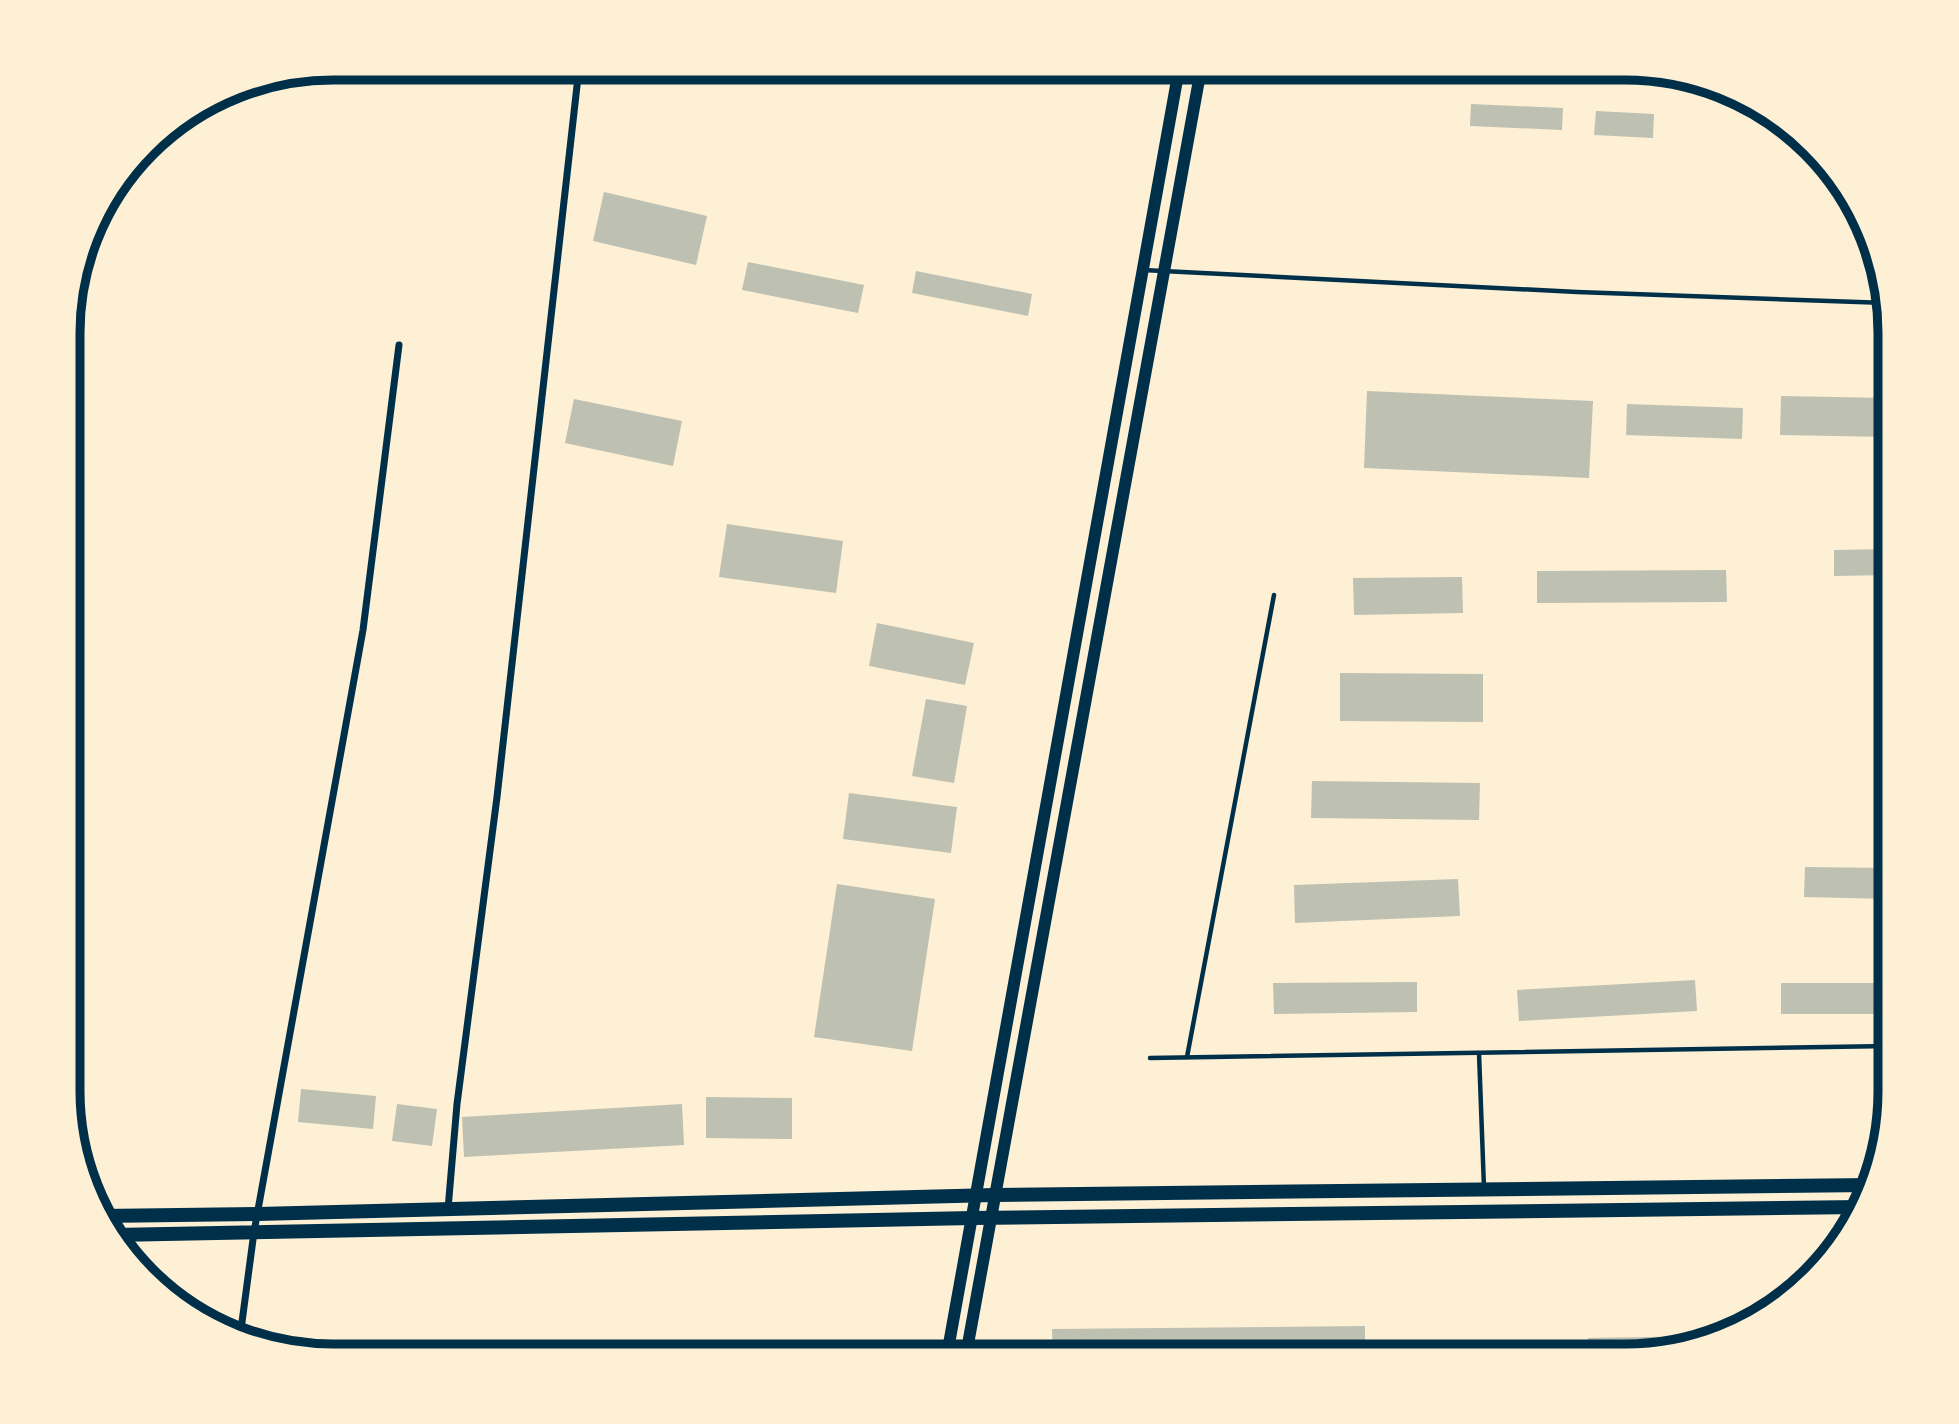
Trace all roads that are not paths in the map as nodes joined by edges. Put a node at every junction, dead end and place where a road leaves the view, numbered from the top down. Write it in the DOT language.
graph roads {
  1 [pos="578,80"];
  2 [pos="1177,80"];
  3 [pos="1199,80"];
  4 [pos="1142,270"];
  5 [pos="1164,272"];
  6 [pos="1876,303"];
  7 [pos="399,345"];
  8 [pos="1274,595"];
  9 [pos="1878,1046"];
  10 [pos="1479,1053"];
  11 [pos="1186,1057"];
  12 [pos="1150,1058"];
  13 [pos="1860,1185"];
  14 [pos="1484,1189"];
  15 [pos="994,1195"];
  16 [pos="977,1196"];
  17 [pos="1849,1208"];
  18 [pos="448,1209"];
  19 [pos="258,1214"];
  20 [pos="113,1216"];
  21 [pos="973,1218"];
  22 [pos="990,1218"];
  23 [pos="254,1232"];
  24 [pos="126,1235"];
  25 [pos="242,1326"];
  26 [pos="949,1344"];
  27 [pos="967,1344"];
  1 -- 18 [label="street"];
  2 -- 4 [label="street"];
  3 -- 5 [label="street"];
  4 -- 5 [label="lane"];
  4 -- 16 [label="street"];
  5 -- 6 [label="lane"];
  5 -- 15 [label="street"];
  7 -- 19 [label="street"];
  8 -- 11 [label="lane"];
  9 -- 10 [label="lane"];
  10 -- 11 [label="lane"];
  10 -- 14 [label="lane"];
  11 -- 12 [label="lane"];
  13 -- 14 [label="main road"];
  14 -- 15 [label="main road"];
  15 -- 16 [label="main road"];
  15 -- 22 [label="street"];
  16 -- 18 [label="main road"];
  16 -- 21 [label="street"];
  17 -- 22 [label="main road"];
  18 -- 19 [label="main road"];
  19 -- 20 [label="main road"];
  19 -- 23 [label="street"];
  21 -- 22 [label="main road"];
  21 -- 23 [label="main road"];
  21 -- 26 [label="street"];
  22 -- 27 [label="street"];
  23 -- 24 [label="main road"];
  23 -- 25 [label="street"];
}
